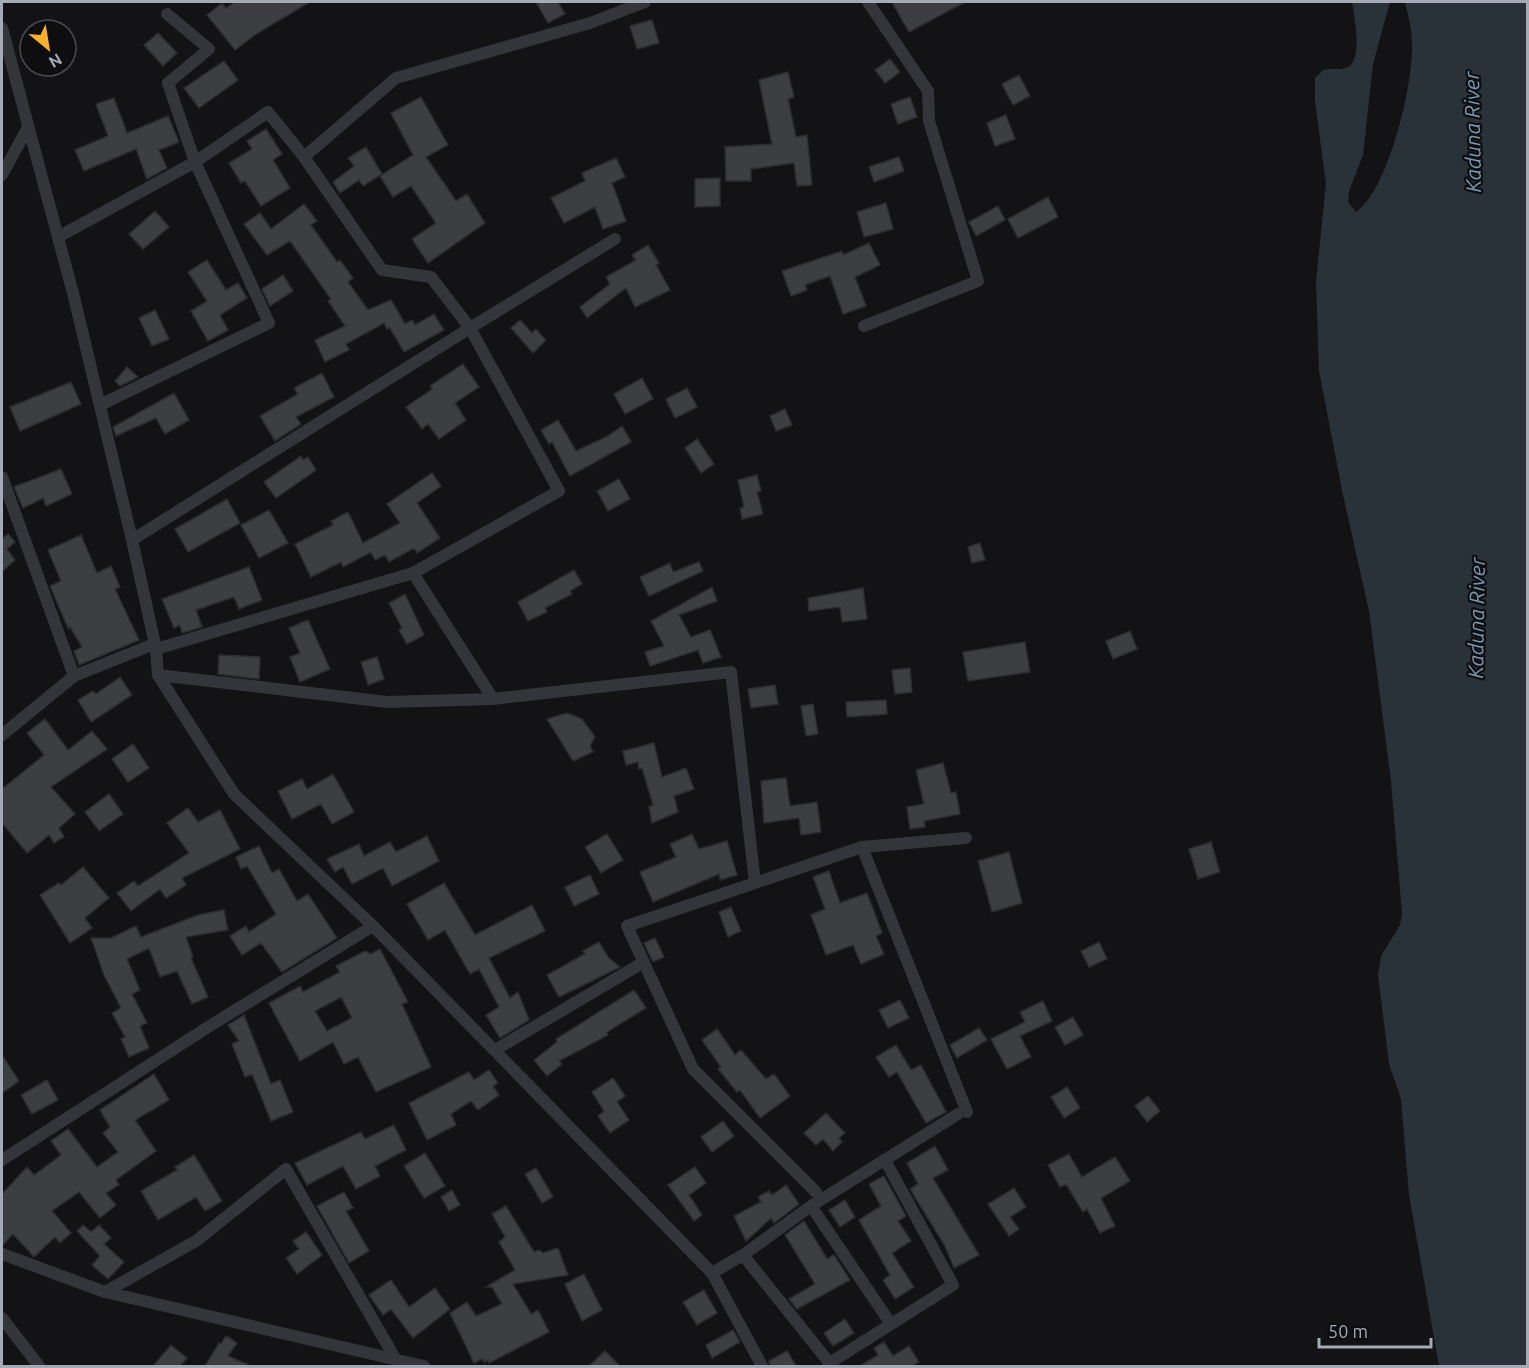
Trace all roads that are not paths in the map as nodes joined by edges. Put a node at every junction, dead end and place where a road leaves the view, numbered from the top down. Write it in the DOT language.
graph roads {
  1 [pos="645,2"];
  2 [pos="868,2"];
  3 [pos="167,14"];
  4 [pos="2,28"];
  5 [pos="28,127"];
  6 [pos="304,157"];
  7 [pos="195,162"];
  8 [pos="2,175"];
  9 [pos="58,237"];
  10 [pos="615,239"];
  11 [pos="864,326"];
  12 [pos="470,328"];
  13 [pos="100,405"];
  14 [pos="2,477"];
  15 [pos="132,540"];
  16 [pos="413,573"];
  17 [pos="155,646"];
  18 [pos="158,675"];
  19 [pos="74,676"];
  20 [pos="493,699"];
  21 [pos="2,735"];
  22 [pos="966,838"];
  23 [pos="862,847"];
  24 [pos="755,884"];
  25 [pos="373,926"];
  26 [pos="644,962"];
  27 [pos="495,1050"];
  28 [pos="2,1160"];
  29 [pos="885,1160"];
  30 [pos="816,1192"];
  31 [pos="812,1206"];
  32 [pos="2,1254"];
  33 [pos="743,1255"];
  34 [pos="712,1273"];
  35 [pos="105,1292"];
  36 [pos="2,1318"];
  37 [pos="891,1324"];
  38 [pos="396,1360"];
  39 [pos="830,1365"];
  40 [pos="39,1366"];
  41 [pos="424,1366"];
  42 [pos="762,1366"];
  1 -- 6 [label="street"];
  2 -- 11 [label="street"];
  3 -- 7 [label="street"];
  4 -- 5 [label="street"];
  5 -- 8 [label="street"];
  5 -- 9 [label="street"];
  6 -- 7 [label="street"];
  6 -- 12 [label="street"];
  7 -- 9 [label="street"];
  7 -- 13 [label="street"];
  9 -- 13 [label="street"];
  10 -- 12 [label="street"];
  12 -- 15 [label="street"];
  12 -- 16 [label="street"];
  13 -- 15 [label="street"];
  14 -- 19 [label="street"];
  15 -- 17 [label="street"];
  16 -- 17 [label="street"];
  16 -- 20 [label="street"];
  17 -- 18 [label="street"];
  17 -- 19 [label="street"];
  18 -- 20 [label="street"];
  18 -- 25 [label="street"];
  19 -- 21 [label="street"];
  20 -- 24 [label="street"];
  22 -- 23 [label="street"];
  23 -- 24 [label="street"];
  23 -- 29 [label="street"];
  24 -- 26 [label="street"];
  25 -- 27 [label="street"];
  25 -- 28 [label="street"];
  26 -- 27 [label="street"];
  26 -- 30 [label="street"];
  27 -- 34 [label="street"];
  29 -- 31 [label="street"];
  29 -- 37 [label="street"];
  31 -- 33 [label="street"];
  31 -- 37 [label="street"];
  32 -- 35 [label="street"];
  33 -- 34 [label="street"];
  33 -- 39 [label="street"];
  34 -- 42 [label="street"];
  35 -- 38 [label="street"];
  35 -- 38 [label="street"];
  36 -- 40 [label="street"];
  37 -- 39 [label="street"];
  38 -- 41 [label="street"];
}
